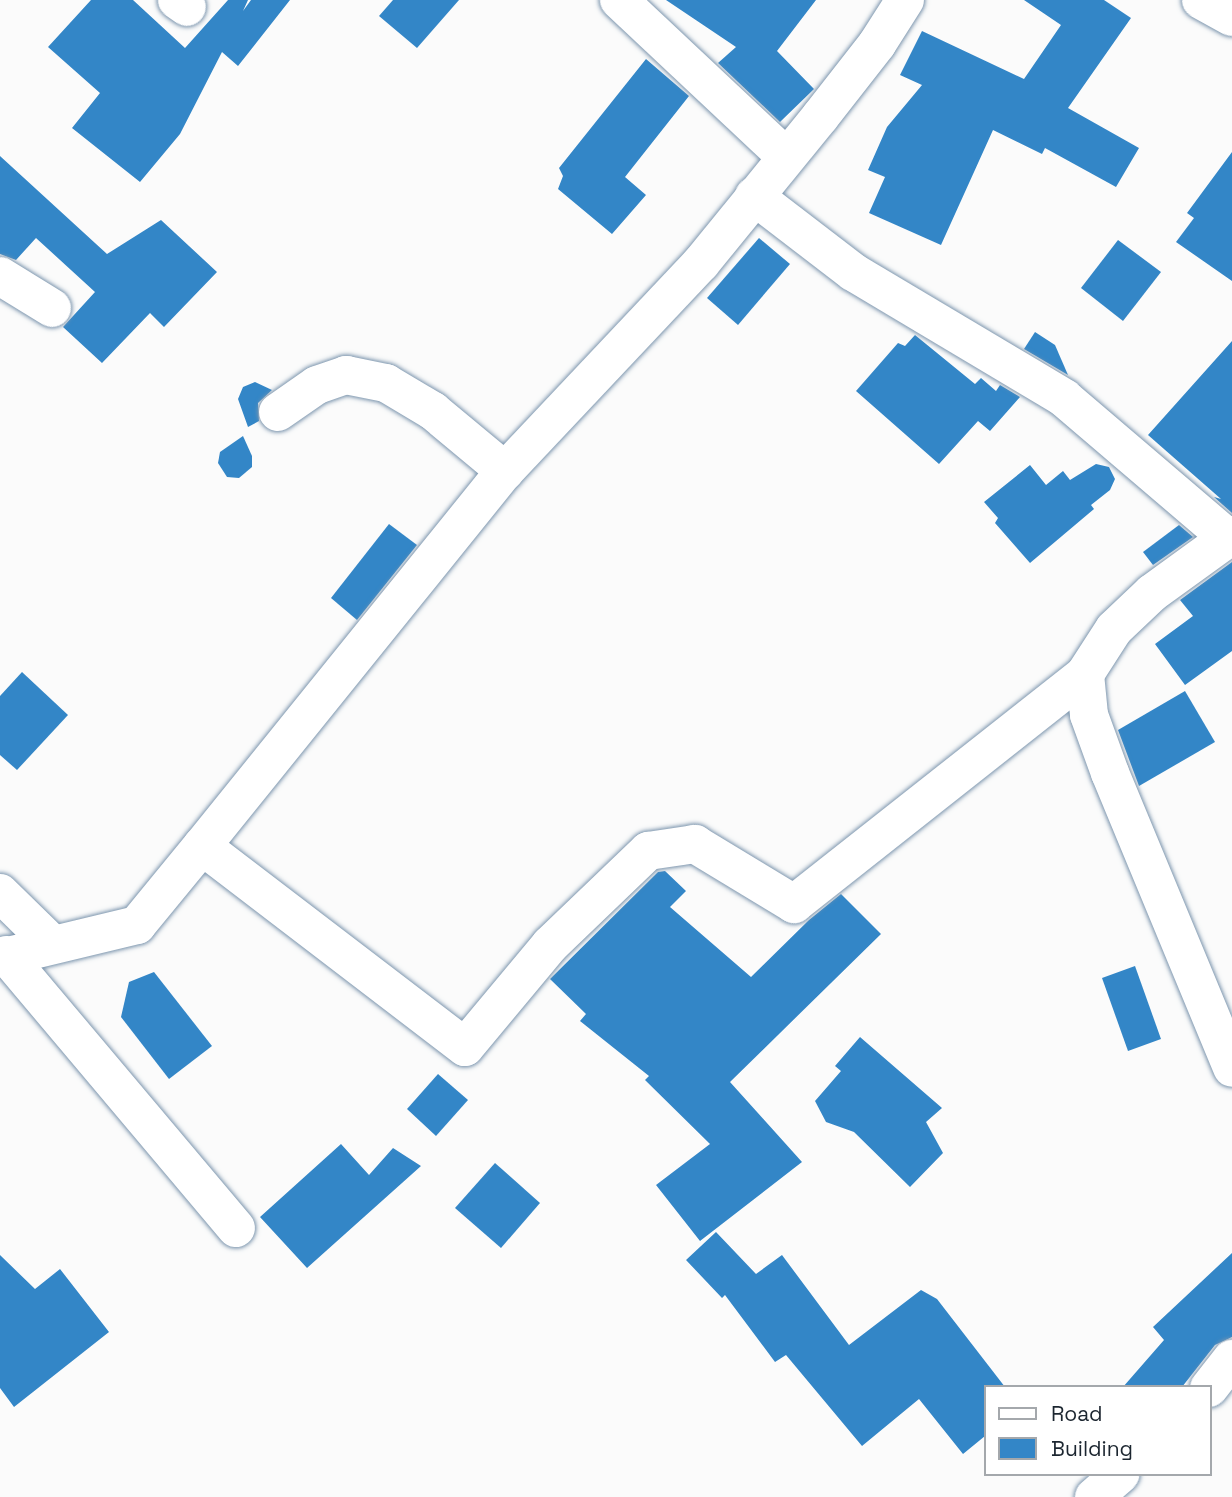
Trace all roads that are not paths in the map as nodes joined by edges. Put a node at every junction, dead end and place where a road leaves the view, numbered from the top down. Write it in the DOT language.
graph roads {
  1 [pos="619,0"];
  2 [pos="905,0"];
  3 [pos="1201,0"];
  4 [pos="1232,17"];
  5 [pos="786,157"];
  6 [pos="754,196"];
  7 [pos="0,276"];
  8 [pos="52,308"];
  9 [pos="278,412"];
  10 [pos="505,471"];
  11 [pos="1230,536"];
  12 [pos="1085,674"];
  13 [pos="202,846"];
  14 [pos="0,893"];
  15 [pos="52,944"];
  16 [pos="3,956"];
  17 [pos="1232,1068"];
  18 [pos="236,1228"];
  19 [pos="1232,1359"];
  20 [pos="1211,1385"];
  21 [pos="1118,1476"];
  22 [pos="1094,1497"];
  1 -- 5 [label="street"];
  2 -- 5 [label="street"];
  3 -- 4 [label="street"];
  5 -- 6 [label="street"];
  6 -- 10 [label="street"];
  6 -- 11 [label="street"];
  7 -- 8 [label="street"];
  9 -- 10 [label="street"];
  10 -- 13 [label="street"];
  11 -- 12 [label="street"];
  12 -- 13 [label="street"];
  12 -- 17 [label="street"];
  13 -- 15 [label="street"];
  14 -- 15 [label="street"];
  15 -- 16 [label="street"];
  16 -- 18 [label="street"];
  19 -- 20 [label="street"];
  21 -- 22 [label="street"];
}
